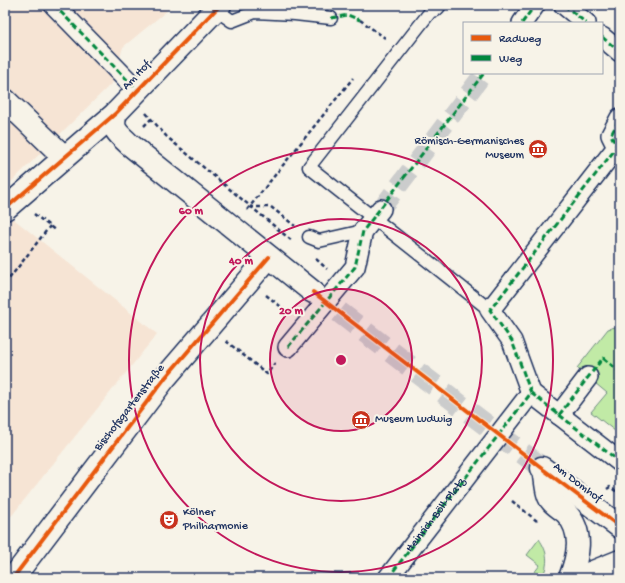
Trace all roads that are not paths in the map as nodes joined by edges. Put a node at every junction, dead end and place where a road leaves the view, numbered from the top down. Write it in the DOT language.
graph roads {
  1 [pos="54,5"];
  2 [pos="535,5"];
  3 [pos="564,5"];
  4 [pos="435,6"];
  5 [pos="218,7"];
  6 [pos="332,18"];
  7 [pos="523,22"];
  8 [pos="585,22"];
  9 [pos="603,38"];
  10 [pos="620,52"];
  11 [pos="138,90"];
  12 [pos="5,100"];
  13 [pos="116,113"];
  14 [pos="620,118"];
  15 [pos="64,157"];
  16 [pos="5,209"];
  17 [pos="372,219"];
  18 [pos="309,238"];
  19 [pos="269,257"];
  20 [pos="313,292"];
  21 [pos="490,310"];
  22 [pos="288,346"];
  23 [pos="588,377"];
  24 [pos="531,393"];
  25 [pos="559,415"];
  26 [pos="620,462"];
  27 [pos="620,527"];
  28 [pos="620,561"];
  29 [pos="14,576"];
  30 [pos="388,578"];
  31 [pos="570,578"];
  32 [pos="578,578"];
  1 -- 11 [label="street"];
  2 -- 7 [label="street"];
  3 -- 8 [label="street"];
  4 -- 17 [label="lane"];
  5 -- 6 [label="lane"];
  5 -- 11 [label="street, Am Hof"];
  9 -- 10 [label="street"];
  11 -- 13 [label="street, Am Hof"];
  12 -- 15 [label="street"];
  13 -- 15 [label="street, Am Hof"];
  13 -- 19 [label="street"];
  14 -- 21 [label="street"];
  15 -- 16 [label="street, Am Hof"];
  17 -- 18 [label="lane"];
  17 -- 21 [label="lane"];
  17 -- 22 [label="street"];
  19 -- 20 [label="street"];
  19 -- 29 [label="street, Bischofsgartenstraße"];
  21 -- 24 [label="street"];
  23 -- 25 [label="street"];
  24 -- 25 [label="street"];
  24 -- 30 [label="street, Heinrich-Böll-Platz"];
  25 -- 26 [label="street"];
  27 -- 31 [label="street, Am Domhof"];
  28 -- 32 [label="street"];
}
